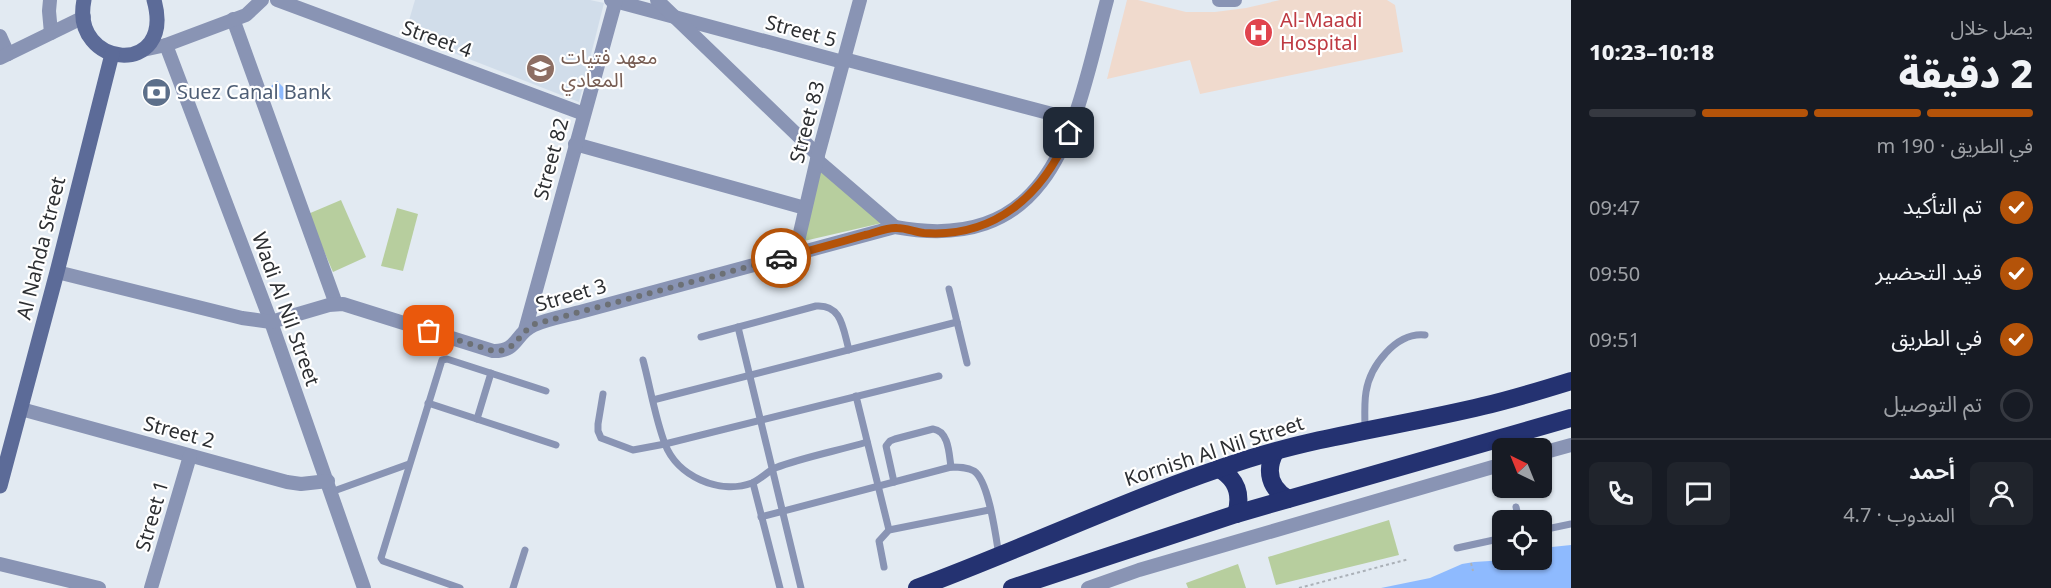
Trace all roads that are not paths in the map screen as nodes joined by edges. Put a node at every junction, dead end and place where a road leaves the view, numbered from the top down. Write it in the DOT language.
graph roads {
  1 [pos="50,0"];
  2 [pos="84,0"];
  3 [pos="154,0"];
  4 [pos="262,0"];
  5 [pos="277,0"];
  6 [pos="614,0"];
  7 [pos="657,0"];
  8 [pos="860,0"];
  9 [pos="1107,0"];
  10 [pos="1219,0"];
  11 [pos="1235,0"];
  12 [pos="84,17"];
  13 [pos="676,18"];
  14 [pos="233,19"];
  15 [pos="51,33"];
  16 [pos="0,36"];
  17 [pos="166,45"];
  18 [pos="143,50"];
  19 [pos="112,54"];
  20 [pos="4,56"];
  21 [pos="843,61"];
  22 [pos="584,114"];
  23 [pos="1075,120"];
  24 [pos="575,144"];
  25 [pos="817,158"];
  26 [pos="805,208"];
  27 [pos="896,227"];
  28 [pos="795,254"];
  29 [pos="57,272"];
  30 [pos="949,289"];
  31 [pos="336,304"];
  32 [pos="271,322"];
  33 [pos="957,322"];
  34 [pos="738,327"];
  35 [pos="525,330"];
  36 [pos="1425,335"];
  37 [pos="701,337"];
  38 [pos="849,350"];
  39 [pos="643,360"];
  40 [pos="967,363"];
  41 [pos="491,373"];
  42 [pos="750,375"];
  43 [pos="939,376"];
  44 [pos="1571,381"];
  45 [pos="546,390"];
  46 [pos="603,394"];
  47 [pos="856,396"];
  48 [pos="653,400"];
  49 [pos="428,403"];
  50 [pos="21,409"];
  51 [pos="1571,418"];
  52 [pos="477,419"];
  53 [pos="761,420"];
  54 [pos="1365,430"];
  55 [pos="867,442"];
  56 [pos="665,444"];
  57 [pos="556,445"];
  58 [pos="1571,445"];
  59 [pos="1552,450"];
  60 [pos="1275,452"];
  61 [pos="190,456"];
  62 [pos="409,464"];
  63 [pos="951,467"];
  64 [pos="1492,467"];
  65 [pos="772,469"];
  66 [pos="1219,470"];
  67 [pos="894,482"];
  68 [pos="753,483"];
  69 [pos="0,486"];
  70 [pos="330,486"];
  71 [pos="878,486"];
  72 [pos="1288,499"];
  73 [pos="1516,507"];
  74 [pos="989,510"];
  75 [pos="1517,510"];
  76 [pos="783,511"];
  77 [pos="1236,514"];
  78 [pos="761,517"];
  79 [pos="1571,524"];
  80 [pos="1552,528"];
  81 [pos="889,531"];
  82 [pos="1492,540"];
  83 [pos="1457,548"];
  84 [pos="525,550"];
  85 [pos="999,557"];
  86 [pos="0,564"];
  87 [pos="884,567"];
  88 [pos="99,588"];
  89 [pos="151,588"];
  90 [pos="364,588"];
  91 [pos="460,588"];
  92 [pos="513,588"];
  93 [pos="780,588"];
  94 [pos="801,588"];
  95 [pos="917,588"];
  96 [pos="1012,588"];
  97 [pos="1088,588"];
  1 -- 15 [label="street"];
  2 -- 12 [label="main road"];
  3 -- 18 [label="main road"];
  4 -- 14 [label="street"];
  5 -- 22 [label="street, Street 4"];
  6 -- 13 [label="street, Street 5"];
  6 -- 22 [label="street, Street 82"];
  7 -- 13 [label="street"];
  8 -- 21 [label="street, Street 83"];
  9 -- 23 [label="street"];
  10 -- 11 [label="street"];
  12 -- 15 [label="street"];
  12 -- 19 [label="main road"];
  13 -- 21 [label="street, Street 5"];
  13 -- 25 [label="street"];
  14 -- 17 [label="street"];
  14 -- 31 [label="street"];
  15 -- 20 [label="street"];
  16 -- 20 [label="street"];
  17 -- 18 [label="street"];
  17 -- 32 [label="street, Wadi Al Nil Street"];
  18 -- 19 [label="main road"];
  19 -- 29 [label="main road, Al Nahda Street"];
  21 -- 23 [label="street, Street 5"];
  21 -- 25 [label="street, Street 83"];
  22 -- 24 [label="street, Street 82"];
  23 -- 27 [label="street"];
  24 -- 26 [label="street"];
  24 -- 35 [label="street, Street 82"];
  25 -- 26 [label="street, Street 83"];
  25 -- 27 [label="street"];
  26 -- 28 [label="street, Street 83"];
  27 -- 28 [label="street, Street 3"];
  28 -- 35 [label="street, Street 3"];
  29 -- 32 [label="street, Street 3"];
  29 -- 50 [label="main road, Al Nahda Street"];
  30 -- 33 [label="lane"];
  31 -- 32 [label="street, Street 3"];
  31 -- 35 [label="street, Street 3"];
  32 -- 70 [label="street, Wadi Al Nil Street"];
  33 -- 38 [label="lane"];
  33 -- 40 [label="lane"];
  34 -- 37 [label="lane"];
  34 -- 38 [label="lane"];
  34 -- 42 [label="lane"];
  36 -- 54 [label="lane"];
  38 -- 42 [label="lane"];
  39 -- 48 [label="lane"];
  41 -- 45 [label="lane"];
  41 -- 49 [label="lane"];
  41 -- 52 [label="lane"];
  42 -- 48 [label="lane"];
  42 -- 53 [label="lane"];
  43 -- 47 [label="lane"];
  44 -- 54 [label="highway, Kornish Al Nil Street"];
  46 -- 56 [label="lane"];
  47 -- 53 [label="lane"];
  47 -- 55 [label="lane"];
  48 -- 56 [label="lane"];
  49 -- 52 [label="lane"];
  49 -- 62 [label="lane"];
  50 -- 61 [label="street, Street 2"];
  50 -- 69 [label="main road, Al Nahda Street"];
  51 -- 72 [label="highway"];
  52 -- 57 [label="lane"];
  53 -- 56 [label="lane"];
  53 -- 65 [label="lane"];
  54 -- 60 [label="highway, Kornish Al Nil Street"];
  55 -- 65 [label="lane"];
  55 -- 71 [label="lane"];
  56 -- 68 [label="lane"];
  58 -- 59 [label="street"];
  60 -- 66 [label="highway, Kornish Al Nil Street"];
  60 -- 72 [label="highway"];
  61 -- 70 [label="street, Street 2"];
  61 -- 89 [label="street, Street 1"];
  62 -- 70 [label="lane"];
  62 -- 91 [label="lane"];
  63 -- 67 [label="lane"];
  63 -- 67 [label="lane"];
  63 -- 74 [label="lane"];
  64 -- 97 [label="street"];
  65 -- 68 [label="lane"];
  65 -- 76 [label="lane"];
  66 -- 77 [label="highway"];
  66 -- 85 [label="highway, Kornish Al Nil Street"];
  67 -- 71 [label="lane"];
  68 -- 78 [label="lane"];
  70 -- 90 [label="street, Wadi Al Nil Street"];
  71 -- 76 [label="lane"];
  71 -- 81 [label="lane"];
  72 -- 77 [label="highway"];
  73 -- 75 [label="lane"];
  74 -- 81 [label="lane"];
  74 -- 85 [label="lane"];
  76 -- 78 [label="lane"];
  76 -- 94 [label="lane"];
  77 -- 96 [label="highway"];
  78 -- 93 [label="lane"];
  79 -- 80 [label="lane"];
  81 -- 87 [label="lane"];
  82 -- 83 [label="lane"];
  84 -- 92 [label="lane"];
  85 -- 95 [label="highway, Kornish Al Nil Street"];
  86 -- 88 [label="street"];
}
